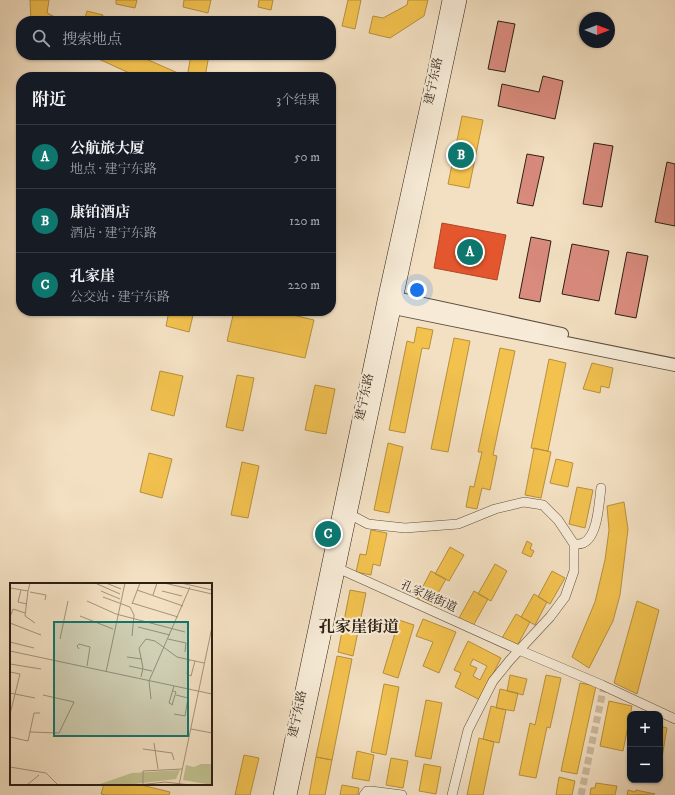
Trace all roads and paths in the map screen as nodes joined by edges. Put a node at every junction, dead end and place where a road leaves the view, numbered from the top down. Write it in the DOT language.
graph roads {
  1 [pos="449,0"];
  2 [pos="460,0"];
  3 [pos="389,302"];
  4 [pos="675,358"];
  5 [pos="675,365"];
  6 [pos="601,488"];
  7 [pos="350,515"];
  8 [pos="574,544"];
  9 [pos="334,566"];
  10 [pos="519,650"];
  11 [pos="675,719"];
  12 [pos="280,795"];
  13 [pos="290,795"];
  14 [pos="364,795"];
  15 [pos="402,795"];
  16 [pos="452,795"];
  1 -- 3 [label="main road, 建宁东路"];
  2 -- 3 [label="main road, 建宁东路"];
  3 -- 4 [label="street"];
  3 -- 5 [label="street"];
  3 -- 7 [label="main road, 建宁东路"];
  3 -- 9 [label="main road, 建宁东路"];
  6 -- 8 [label="street"];
  7 -- 8 [label="street"];
  7 -- 9 [label="main road, 建宁东路"];
  8 -- 10 [label="street"];
  9 -- 10 [label="street, 孔家崖街道"];
  9 -- 12 [label="main road, 建宁东路"];
  9 -- 13 [label="main road, 建宁东路"];
  10 -- 11 [label="street, 孔家崖街道"];
  10 -- 16 [label="street"];
  14 -- 15 [label="street"];
}
